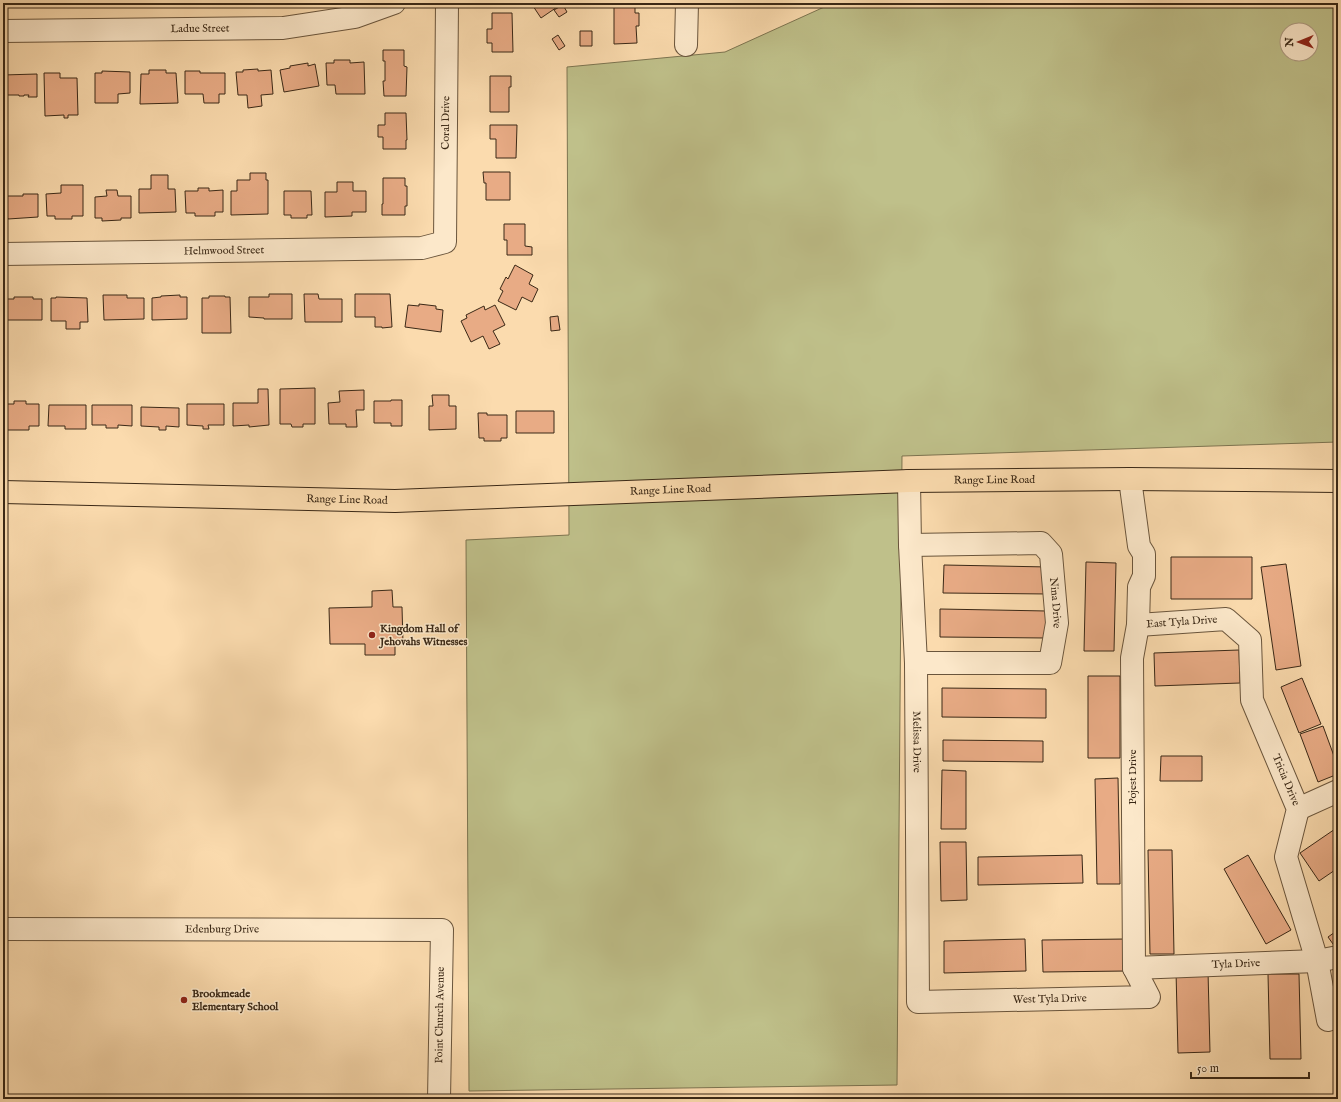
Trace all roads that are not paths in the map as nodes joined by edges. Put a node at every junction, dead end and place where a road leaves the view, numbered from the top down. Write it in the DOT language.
graph roads {
  1 [pos="394,3"];
  2 [pos="447,3"];
  3 [pos="687,3"];
  4 [pos="3,31"];
  5 [pos="686,45"];
  6 [pos="445,242"];
  7 [pos="3,254"];
  8 [pos="1130,480"];
  9 [pos="909,481"];
  10 [pos="1338,481"];
  11 [pos="3,492"];
  12 [pos="910,545"];
  13 [pos="1226,619"];
  14 [pos="1138,625"];
  15 [pos="916,663"];
  16 [pos="1338,791"];
  17 [pos="1298,809"];
  18 [pos="3,929"];
  19 [pos="442,930"];
  20 [pos="1338,957"];
  21 [pos="1317,962"];
  22 [pos="1134,968"];
  23 [pos="918,1002"];
  24 [pos="1328,1020"];
  25 [pos="439,1099"];
  1 -- 4 [label="street, Ladue Street"];
  2 -- 6 [label="street, Coral Drive"];
  3 -- 5 [label="street"];
  6 -- 7 [label="street, Helmwood Street"];
  8 -- 9 [label="main road, Range Line Road"];
  8 -- 10 [label="main road, Range Line Road"];
  8 -- 14 [label="street, Pojest Drive"];
  9 -- 11 [label="main road, Range Line Road"];
  9 -- 12 [label="street, Melissa Drive"];
  12 -- 15 [label="street, Melissa Drive"];
  12 -- 15 [label="street, Nina Drive"];
  13 -- 14 [label="street, East Tyla Drive"];
  13 -- 17 [label="street, Tricia Drive"];
  14 -- 22 [label="street, Pojest Drive"];
  15 -- 23 [label="street, Melissa Drive"];
  16 -- 17 [label="street"];
  17 -- 21 [label="street, Tricia Drive"];
  18 -- 19 [label="street, Edenburg Drive"];
  19 -- 25 [label="street, Point Church Avenue"];
  20 -- 21 [label="street, Tyla Drive"];
  21 -- 22 [label="street, Tyla Drive"];
  21 -- 24 [label="street, Tricia Drive"];
  22 -- 23 [label="street, West Tyla Drive"];
}
